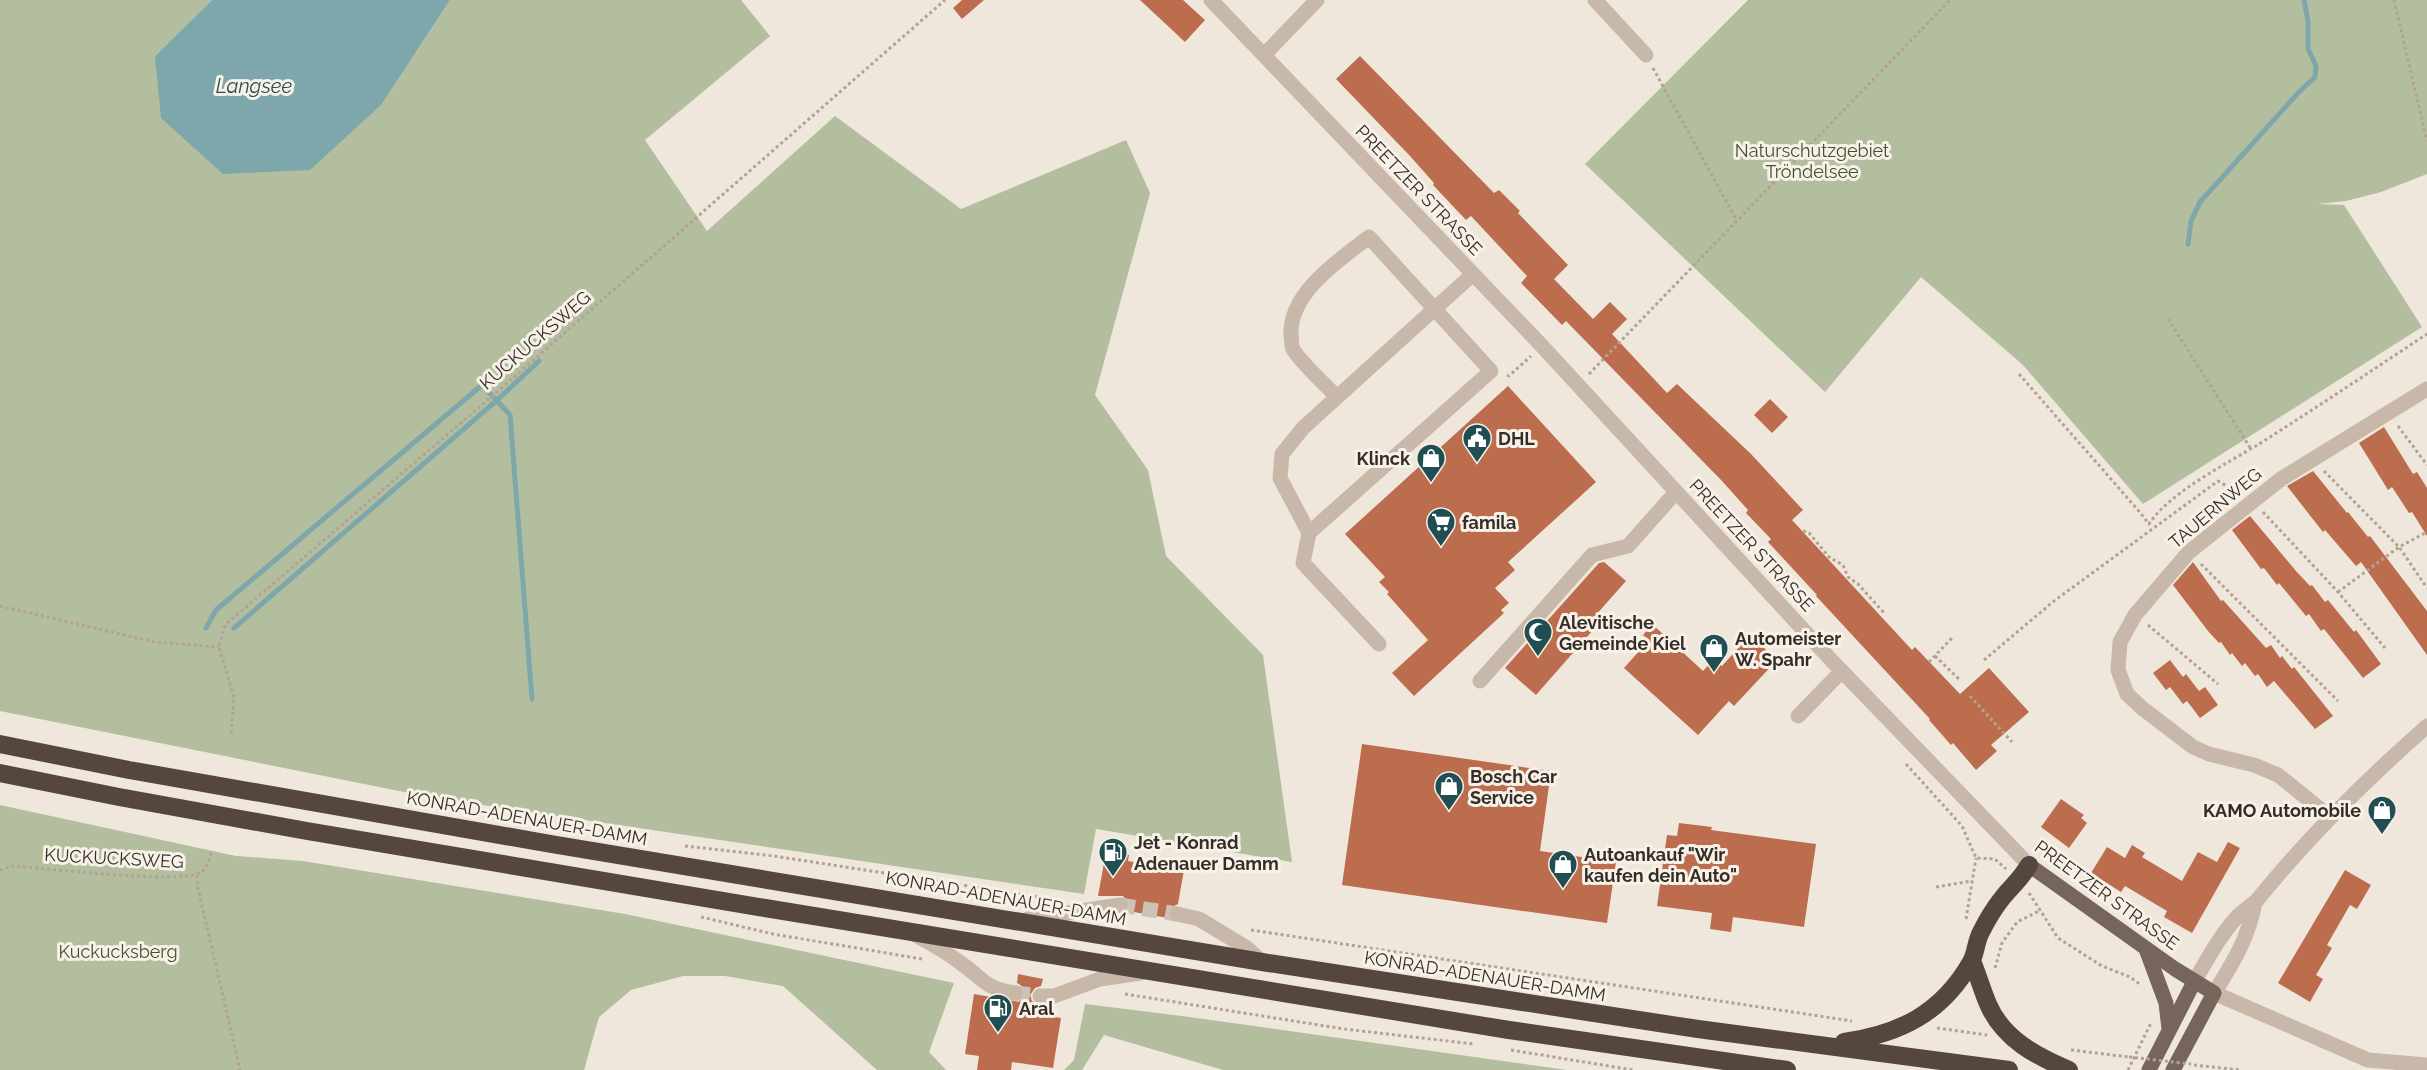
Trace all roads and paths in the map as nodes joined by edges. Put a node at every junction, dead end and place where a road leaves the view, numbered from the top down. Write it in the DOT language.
graph roads {
  1 [pos="945,0"];
  2 [pos="1211,0"];
  3 [pos="1317,0"];
  4 [pos="1595,0"];
  5 [pos="1950,0"];
  6 [pos="2394,0"];
  7 [pos="1264,55"];
  8 [pos="1646,55"];
  9 [pos="2427,141"];
  10 [pos="1736,219"];
  11 [pos="1473,274"];
  12 [pos="1434,309"];
  13 [pos="2168,319"];
  14 [pos="2427,334"];
  15 [pos="1542,346"];
  16 [pos="1491,371"];
  17 [pos="2019,374"];
  18 [pos="1578,385"];
  19 [pos="2427,389"];
  20 [pos="1337,397"];
  21 [pos="2389,412"];
  22 [pos="2251,449"];
  23 [pos="2312,459"];
  24 [pos="2427,465"];
  25 [pos="1676,492"];
  26 [pos="2253,501"];
  27 [pos="1803,531"];
  28 [pos="2427,532"];
  29 [pos="1309,533"];
  30 [pos="2399,547"];
  31 [pos="2189,552"];
  32 [pos="2427,588"];
  33 [pos="2338,592"];
  34 [pos="0,606"];
  35 [pos="1885,614"];
  36 [pos="2135,615"];
  37 [pos="1952,638"];
  38 [pos="1379,644"];
  39 [pos="219,647"];
  40 [pos="2385,648"];
  41 [pos="1935,656"];
  42 [pos="1984,660"];
  43 [pos="1929,662"];
  44 [pos="1842,671"];
  45 [pos="1480,681"];
  46 [pos="1961,681"];
  47 [pos="2217,684"];
  48 [pos="1970,696"];
  49 [pos="2338,701"];
  50 [pos="1798,716"];
  51 [pos="2427,726"];
  52 [pos="231,733"];
  53 [pos="2012,742"];
  54 [pos="0,744"];
  55 [pos="0,773"];
  56 [pos="2330,817"];
  57 [pos="681,846"];
  58 [pos="212,850"];
  59 [pos="1976,858"];
  60 [pos="0,870"];
  61 [pos="2024,873"];
  62 [pos="197,875"];
  63 [pos="1972,881"];
  64 [pos="1936,887"];
  65 [pos="1051,899"];
  66 [pos="2255,902"];
  67 [pos="1120,905"];
  68 [pos="2041,910"];
  69 [pos="1177,914"];
  70 [pos="1014,921"];
  71 [pos="1964,924"];
  72 [pos="1243,928"];
  73 [pos="906,930"];
  74 [pos="2146,949"];
  75 [pos="1972,961"];
  76 [pos="1262,962"];
  77 [pos="1152,971"];
  78 [pos="1995,971"];
  79 [pos="2194,982"];
  80 [pos="2148,991"];
  81 [pos="1015,993"];
  82 [pos="2214,993"];
  83 [pos="1040,996"];
  84 [pos="2153,1017"];
  85 [pos="1862,1020"];
  86 [pos="1914,1022"];
  87 [pos="2169,1029"];
  88 [pos="2005,1031"];
  89 [pos="1822,1046"];
  90 [pos="2070,1050"];
  91 [pos="2427,1065"];
  92 [pos="240,1070"];
  93 [pos="1787,1070"];
  94 [pos="2008,1070"];
  95 [pos="2069,1070"];
  96 [pos="2128,1070"];
  97 [pos="2149,1070"];
  98 [pos="2173,1070"];
  99 [pos="2240,1070"];
  1 -- 39 [label="path, KUCKUCKSWEG"];
  2 -- 7 [label="street, PREETZER STRASSE"];
  3 -- 7 [label="street"];
  4 -- 8 [label="street"];
  5 -- 10 [label="path"];
  6 -- 9 [label="path"];
  7 -- 11 [label="street, PREETZER STRASSE"];
  8 -- 10 [label="path"];
  10 -- 18 [label="path"];
  11 -- 12 [label="street"];
  11 -- 15 [label="street, PREETZER STRASSE"];
  12 -- 16 [label="street"];
  12 -- 20 [label="street"];
  12 -- 20 [label="street"];
  13 -- 22 [label="path"];
  14 -- 22 [label="path"];
  15 -- 16 [label="path"];
  15 -- 18 [label="street, PREETZER STRASSE"];
  16 -- 29 [label="street"];
  17 -- 22 [label="path"];
  18 -- 25 [label="street, PREETZER STRASSE"];
  19 -- 21 [label="street, TAUERNWEG"];
  20 -- 29 [label="street"];
  21 -- 23 [label="street, TAUERNWEG"];
  21 -- 24 [label="path"];
  23 -- 26 [label="street, TAUERNWEG"];
  23 -- 30 [label="path"];
  25 -- 44 [label="street, PREETZER STRASSE"];
  25 -- 45 [label="street"];
  26 -- 31 [label="street, TAUERNWEG"];
  26 -- 33 [label="path"];
  26 -- 42 [label="path"];
  27 -- 35 [label="path"];
  28 -- 30 [label="path"];
  29 -- 38 [label="street"];
  30 -- 32 [label="path"];
  30 -- 33 [label="path"];
  31 -- 36 [label="street, TAUERNWEG"];
  31 -- 49 [label="path"];
  33 -- 40 [label="path"];
  34 -- 39 [label="path"];
  36 -- 47 [label="path"];
  36 -- 56 [label="street, TAUERNWEG"];
  37 -- 41 [label="path"];
  39 -- 52 [label="path"];
  41 -- 43 [label="path"];
  41 -- 46 [label="path"];
  44 -- 50 [label="street"];
  44 -- 61 [label="street, PREETZER STRASSE"];
  48 -- 53 [label="path"];
  51 -- 56 [label="street"];
  54 -- 70 [label="highway, KONRAD-ADENAUER-DAMM"];
  55 -- 73 [label="highway"];
  56 -- 66 [label="street"];
  57 -- 65 [label="path"];
  58 -- 62 [label="path, KUCKUCKSWEG"];
  59 -- 63 [label="path"];
  60 -- 62 [label="path, KUCKUCKSWEG"];
  61 -- 68 [label="path"];
  61 -- 74 [label="main road, PREETZER STRASSE"];
  61 -- 75 [label="highway"];
  62 -- 92 [label="path"];
  63 -- 64 [label="path"];
  63 -- 71 [label="path"];
  66 -- 79 [label="street"];
  66 -- 82 [label="street"];
  67 -- 70 [label="street"];
  68 -- 78 [label="path"];
  68 -- 80 [label="path"];
  69 -- 76 [label="street"];
  70 -- 76 [label="highway, KONRAD-ADENAUER-DAMM"];
  72 -- 85 [label="path"];
  73 -- 77 [label="highway"];
  73 -- 81 [label="street"];
  74 -- 79 [label="main road, PREETZER STRASSE"];
  74 -- 87 [label="main road"];
  75 -- 86 [label="highway"];
  75 -- 88 [label="highway"];
  76 -- 89 [label="highway, KONRAD-ADENAUER-DAMM"];
  77 -- 83 [label="street"];
  77 -- 93 [label="highway"];
  79 -- 82 [label="main road, PREETZER STRASSE"];
  79 -- 87 [label="main road"];
  82 -- 91 [label="street, PREETZER STRASSE"];
  82 -- 98 [label="main road"];
  84 -- 96 [label="path"];
  86 -- 88 [label="path"];
  86 -- 89 [label="highway"];
  87 -- 97 [label="main road"];
  88 -- 95 [label="highway"];
  89 -- 94 [label="highway, KONRAD-ADENAUER-DAMM"];
  90 -- 99 [label="path, bridge"];
}
